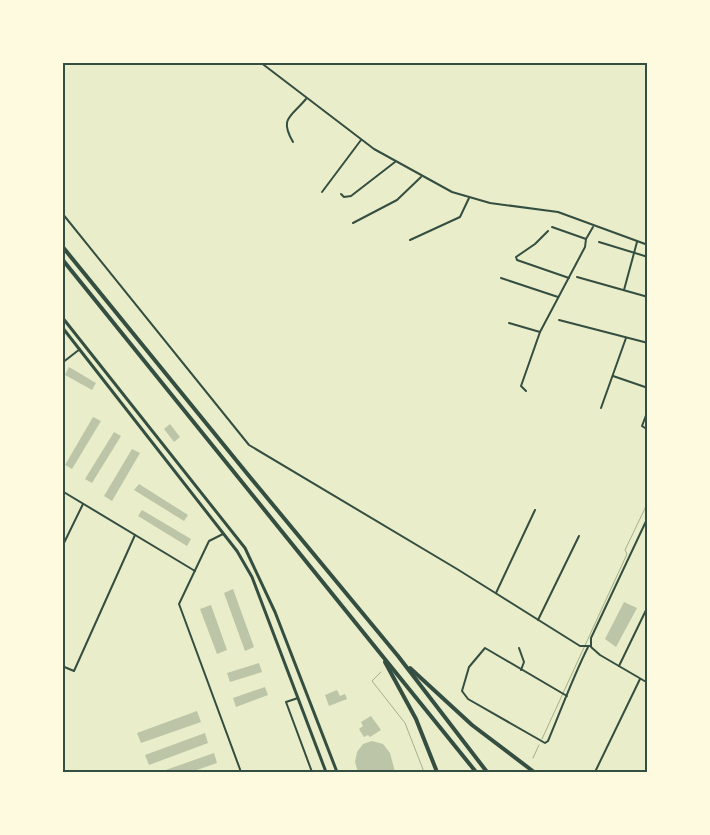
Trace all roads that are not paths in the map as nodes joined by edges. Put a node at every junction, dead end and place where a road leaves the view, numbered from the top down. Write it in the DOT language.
graph roads {
  1 [pos="260,62"];
  2 [pos="306,99"];
  3 [pos="361,140"];
  4 [pos="293,142"];
  5 [pos="395,162"];
  6 [pos="422,176"];
  7 [pos="322,192"];
  8 [pos="341,194"];
  9 [pos="469,198"];
  10 [pos="62,213"];
  11 [pos="353,223"];
  12 [pos="593,226"];
  13 [pos="552,227"];
  14 [pos="548,231"];
  15 [pos="586,239"];
  16 [pos="410,240"];
  17 [pos="599,242"];
  18 [pos="637,242"];
  19 [pos="648,245"];
  20 [pos="62,246"];
  21 [pos="634,253"];
  22 [pos="648,257"];
  23 [pos="62,259"];
  24 [pos="577,277"];
  25 [pos="501,278"];
  26 [pos="569,278"];
  27 [pos="624,290"];
  28 [pos="559,297"];
  29 [pos="648,297"];
  30 [pos="62,318"];
  31 [pos="559,320"];
  32 [pos="509,322"];
  33 [pos="62,327"];
  34 [pos="540,332"];
  35 [pos="626,338"];
  36 [pos="648,343"];
  37 [pos="80,348"];
  38 [pos="62,363"];
  39 [pos="613,376"];
  40 [pos="648,388"];
  41 [pos="526,391"];
  42 [pos="601,408"];
  43 [pos="648,410"];
  44 [pos="648,430"];
  45 [pos="62,491"];
  46 [pos="83,504"];
  47 [pos="535,510"];
  48 [pos="648,517"];
  49 [pos="223,534"];
  50 [pos="135,535"];
  51 [pos="578,536"];
  52 [pos="62,547"];
  53 [pos="195,571"];
  54 [pos="496,594"];
  55 [pos="648,606"];
  56 [pos="538,620"];
  57 [pos="588,647"];
  58 [pos="520,648"];
  59 [pos="398,656"];
  60 [pos="384,659"];
  61 [pos="62,666"];
  62 [pos="619,666"];
  63 [pos="521,670"];
  64 [pos="640,679"];
  65 [pos="648,683"];
  66 [pos="566,696"];
  67 [pos="298,698"];
  68 [pos="241,772"];
  69 [pos="312,772"];
  70 [pos="326,772"];
  71 [pos="337,772"];
  72 [pos="437,772"];
  73 [pos="476,772"];
  74 [pos="487,772"];
  75 [pos="534,772"];
  76 [pos="596,772"];
  1 -- 2 [label="street"];
  2 -- 3 [label="street"];
  2 -- 4 [label="street"];
  3 -- 5 [label="street"];
  3 -- 7 [label="street"];
  5 -- 6 [label="street"];
  5 -- 8 [label="street"];
  6 -- 9 [label="street"];
  6 -- 11 [label="street"];
  9 -- 12 [label="street"];
  9 -- 16 [label="street"];
  10 -- 54 [label="street"];
  12 -- 15 [label="street"];
  12 -- 18 [label="street"];
  13 -- 15 [label="street"];
  14 -- 26 [label="street"];
  15 -- 26 [label="street"];
  17 -- 21 [label="street"];
  18 -- 19 [label="street"];
  18 -- 21 [label="street"];
  20 -- 59 [label="highway"];
  21 -- 22 [label="street"];
  21 -- 27 [label="street"];
  23 -- 60 [label="highway"];
  24 -- 27 [label="street"];
  25 -- 28 [label="street"];
  26 -- 28 [label="street"];
  27 -- 29 [label="street"];
  28 -- 34 [label="street"];
  30 -- 71 [label="main road"];
  31 -- 35 [label="street"];
  32 -- 34 [label="street"];
  33 -- 37 [label="main road"];
  34 -- 41 [label="street"];
  35 -- 36 [label="street"];
  35 -- 39 [label="street"];
  37 -- 38 [label="street"];
  37 -- 49 [label="main road"];
  39 -- 40 [label="street"];
  39 -- 42 [label="street"];
  43 -- 44 [label="street"];
  45 -- 46 [label="street"];
  46 -- 50 [label="street"];
  46 -- 52 [label="street"];
  47 -- 54 [label="street"];
  48 -- 57 [label="street"];
  49 -- 53 [label="street"];
  49 -- 67 [label="main road"];
  50 -- 53 [label="street"];
  50 -- 61 [label="street"];
  51 -- 56 [label="street"];
  53 -- 68 [label="street"];
  54 -- 56 [label="street"];
  55 -- 62 [label="street"];
  56 -- 57 [label="street"];
  57 -- 62 [label="street"];
  57 -- 66 [label="street"];
  58 -- 63 [label="street"];
  59 -- 74 [label="highway"];
  59 -- 75 [label="highway"];
  60 -- 72 [label="highway"];
  60 -- 73 [label="highway"];
  62 -- 64 [label="street"];
  63 -- 66 [label="street"];
  63 -- 66 [label="street"];
  64 -- 65 [label="street"];
  64 -- 76 [label="street"];
  67 -- 69 [label="street"];
  67 -- 70 [label="main road"];
}
